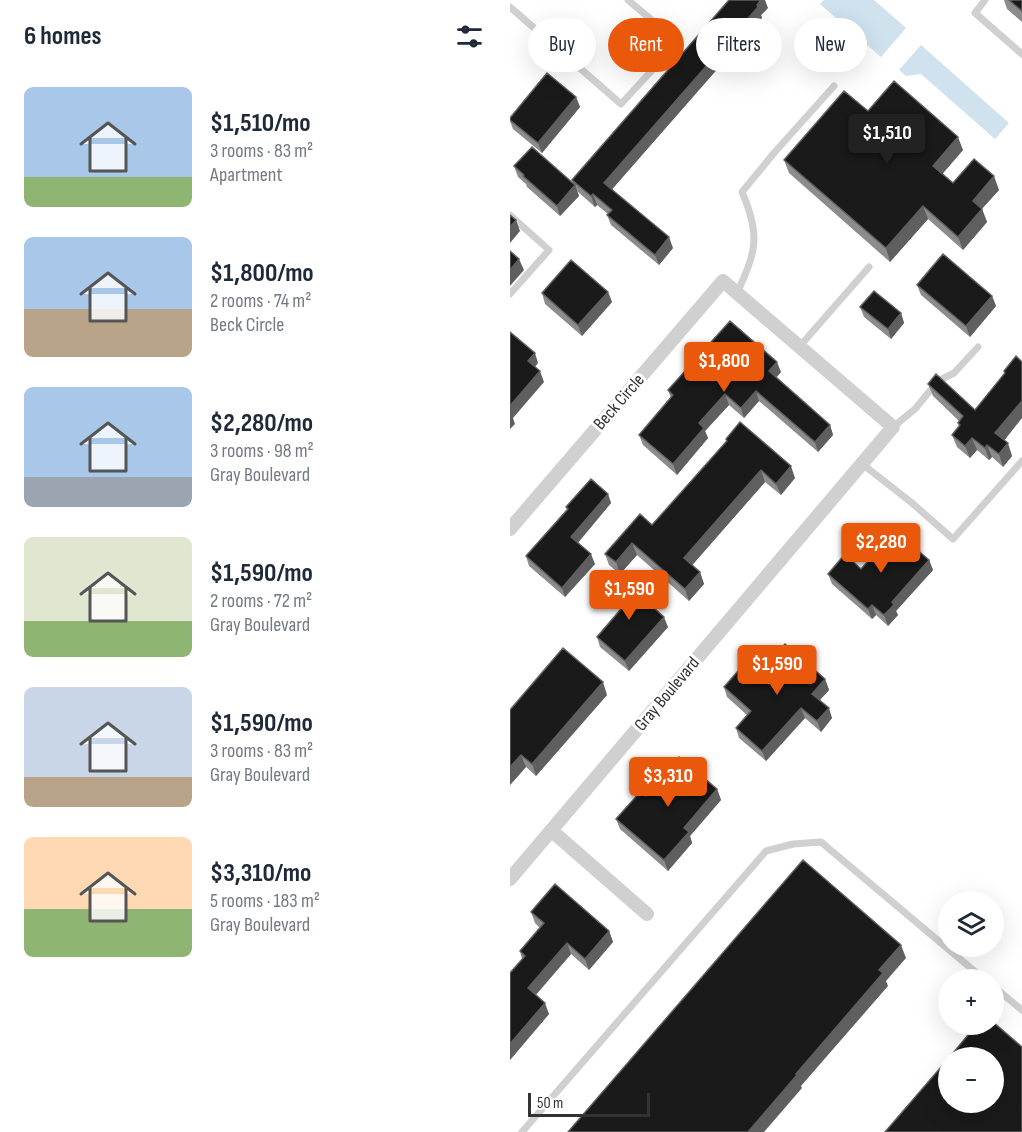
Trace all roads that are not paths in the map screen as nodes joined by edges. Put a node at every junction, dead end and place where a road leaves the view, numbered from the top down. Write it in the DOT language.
graph roads {
  1 [pos="628,0"];
  2 [pos="985,0"];
  3 [pos="510,7"];
  4 [pos="1022,54"];
  5 [pos="834,86"];
  6 [pos="510,215"];
  7 [pos="869,267"];
  8 [pos="737,293"];
  9 [pos="510,294"];
  10 [pos="800,346"];
  11 [pos="978,347"];
  12 [pos="893,427"];
  13 [pos="1022,461"];
  14 [pos="861,463"];
  15 [pos="510,529"];
  16 [pos="552,831"];
  17 [pos="510,879"];
  18 [pos="647,914"];
  19 [pos="972,969"];
  20 [pos="1004,995"];
  21 [pos="1022,1010"];
  22 [pos="522,1132"];
  1 -- 3 [label="lane"];
  2 -- 4 [label="lane"];
  5 -- 8 [label="lane"];
  6 -- 9 [label="lane"];
  7 -- 10 [label="lane"];
  8 -- 10 [label="street"];
  8 -- 15 [label="street, Beck Circle"];
  10 -- 12 [label="street"];
  11 -- 12 [label="lane"];
  12 -- 14 [label="street, Gray Boulevard"];
  13 -- 14 [label="lane"];
  14 -- 16 [label="street, Gray Boulevard"];
  16 -- 17 [label="street, Gray Boulevard"];
  16 -- 18 [label="street"];
  19 -- 22 [label="lane"];
  20 -- 21 [label="lane"];
}
